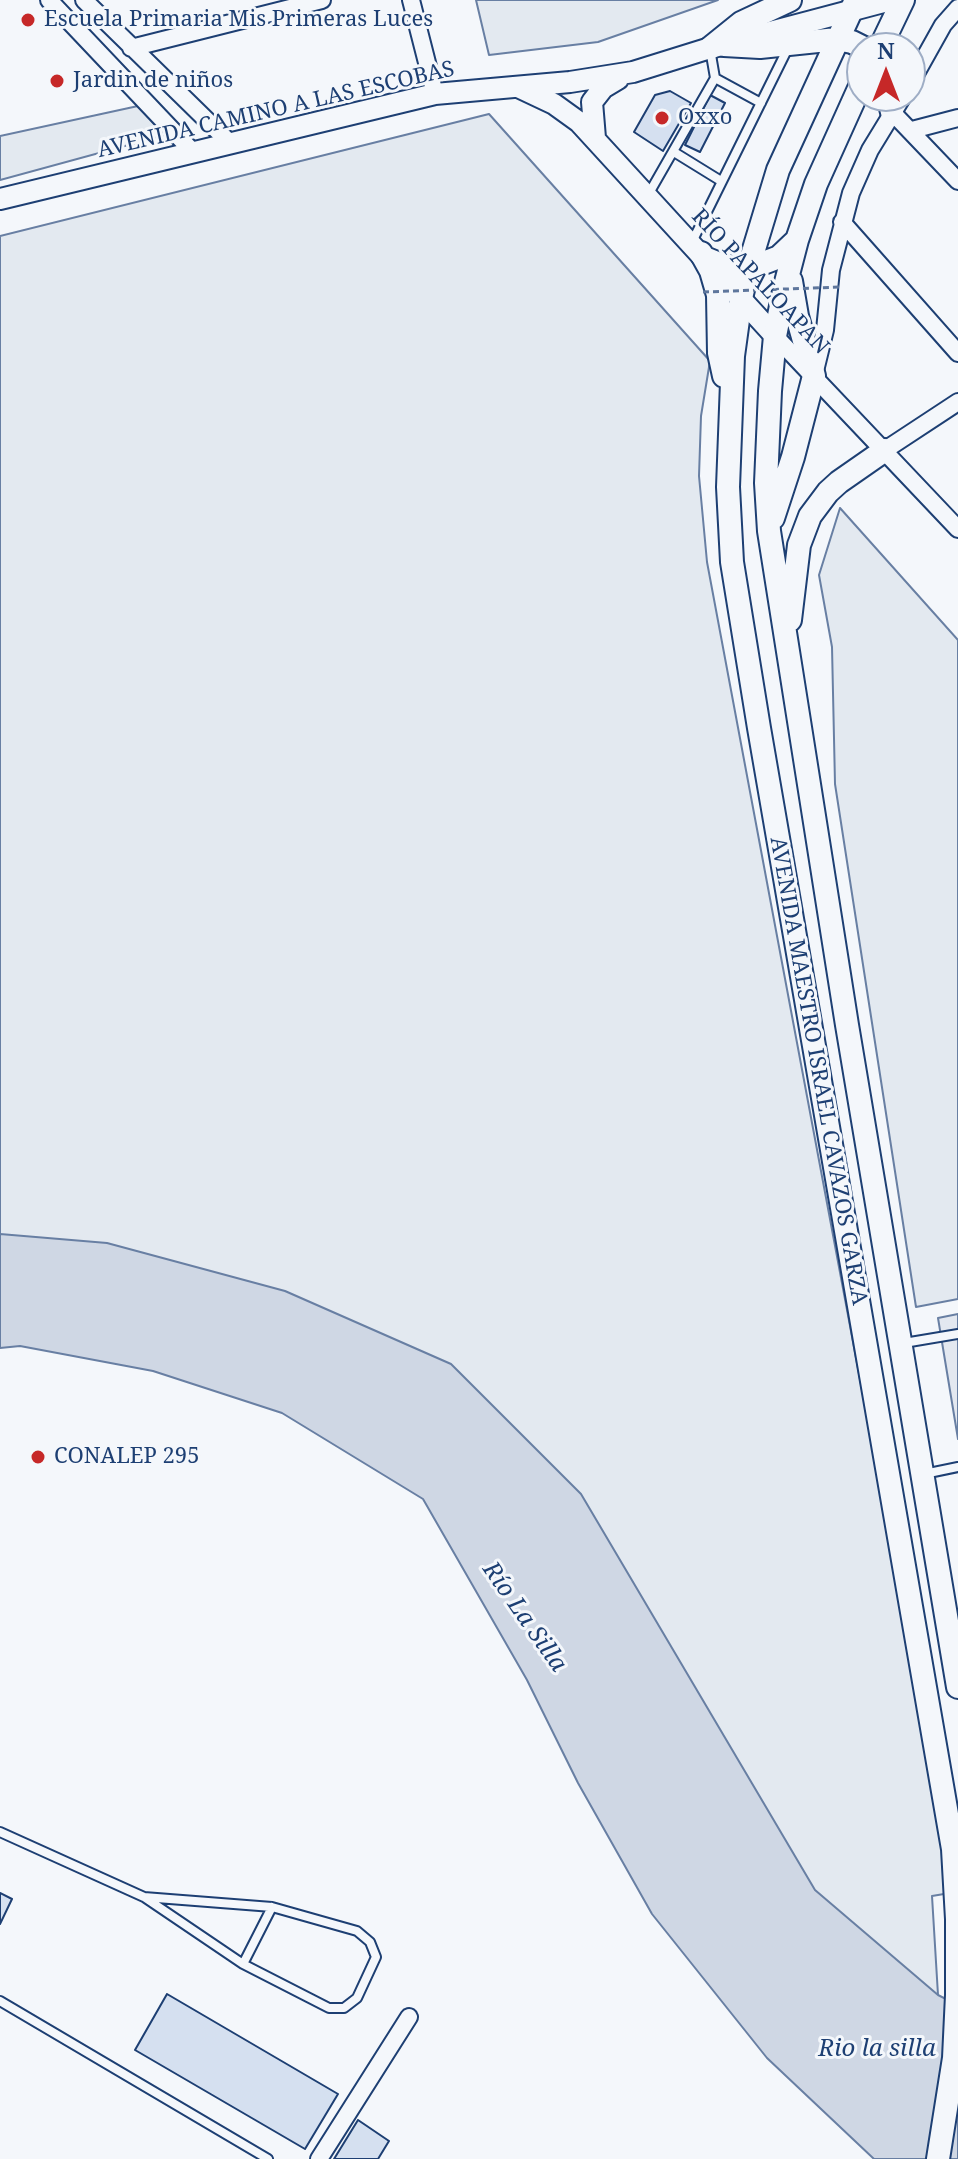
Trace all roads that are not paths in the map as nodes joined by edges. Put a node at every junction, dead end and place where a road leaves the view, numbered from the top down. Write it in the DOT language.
graph roads {
  1 [pos="49,0"];
  2 [pos="84,0"];
  3 [pos="322,0"];
  4 [pos="411,0"];
  5 [pos="790,0"];
  6 [pos="891,0"];
  7 [pos="903,0"];
  8 [pos="854,5"];
  9 [pos="958,8"];
  10 [pos="888,32"];
  11 [pos="837,39"];
  12 [pos="846,41"];
  13 [pos="790,45"];
  14 [pos="717,46"];
  15 [pos="131,48"];
  16 [pos="926,55"];
  17 [pos="633,72"];
  18 [pos="715,78"];
  19 [pos="514,85"];
  20 [pos="435,94"];
  21 [pos="761,103"];
  22 [pos="847,112"];
  23 [pos="889,112"];
  24 [pos="901,112"];
  25 [pos="958,118"];
  26 [pos="912,130"];
  27 [pos="595,138"];
  28 [pos="231,144"];
  29 [pos="674,152"];
  30 [pos="194,153"];
  31 [pos="721,181"];
  32 [pos="958,181"];
  33 [pos="648,196"];
  34 [pos="0,199"];
  35 [pos="842,222"];
  36 [pos="797,240"];
  37 [pos="700,251"];
  38 [pos="789,268"];
  39 [pos="748,269"];
  40 [pos="741,298"];
  41 [pos="775,336"];
  42 [pos="958,353"];
  43 [pos="814,376"];
  44 [pos="731,391"];
  45 [pos="958,402"];
  46 [pos="885,450"];
  47 [pos="958,529"];
  48 [pos="769,531"];
  49 [pos="787,649"];
  50 [pos="812,1033"];
  51 [pos="860,1099"];
  52 [pos="958,1334"];
  53 [pos="901,1344"];
  54 [pos="958,1467"];
  55 [pos="923,1474"];
  56 [pos="918,1656"];
  57 [pos="958,1687"];
  58 [pos="958,1698"];
  59 [pos="0,1832"];
  60 [pos="144,1897"];
  61 [pos="272,1907"];
  62 [pos="957,1919"];
  63 [pos="243,1964"];
  64 [pos="0,2001"];
  65 [pos="409,2017"];
  66 [pos="268,2159"];
  67 [pos="319,2159"];
  68 [pos="938,2159"];
  1 -- 30 [label="street"];
  2 -- 15 [label="street"];
  3 -- 15 [label="street"];
  4 -- 20 [label="street"];
  5 -- 14 [label="main road"];
  6 -- 8 [label="street, AVENIDA CAMINO A LAS ESCOBAS"];
  7 -- 10 [label="main road"];
  8 -- 11 [label="main road, AVENIDA MAESTRO ISRAEL CAVAZOS GARZA"];
  8 -- 14 [label="street, AVENIDA CAMINO A LAS ESCOBAS"];
  9 -- 16 [label="street"];
  11 -- 12 [label="main road"];
  11 -- 13 [label="main road"];
  11 -- 39 [label="main road, AVENIDA MAESTRO ISRAEL CAVAZOS GARZA"];
  13 -- 14 [label="main road"];
  13 -- 21 [label="lane"];
  14 -- 17 [label="street, AVENIDA CAMINO A LAS ESCOBAS"];
  14 -- 18 [label="lane"];
  15 -- 28 [label="street"];
  17 -- 19 [label="street, AVENIDA CAMINO A LAS ESCOBAS"];
  17 -- 27 [label="street"];
  18 -- 21 [label="lane"];
  18 -- 29 [label="lane"];
  19 -- 20 [label="street, AVENIDA CAMINO A LAS ESCOBAS"];
  19 -- 27 [label="street, RÍO PAPALOAPAN"];
  20 -- 28 [label="street, AVENIDA CAMINO A LAS ESCOBAS"];
  21 -- 31 [label="lane"];
  22 -- 36 [label="main road, AVENIDA MAESTRO ISRAEL CAVAZOS GARZA"];
  23 -- 35 [label="street"];
  24 -- 26 [label="street"];
  25 -- 26 [label="street"];
  26 -- 32 [label="street"];
  27 -- 33 [label="street, RÍO PAPALOAPAN"];
  28 -- 30 [label="street, AVENIDA CAMINO A LAS ESCOBAS"];
  29 -- 31 [label="lane"];
  29 -- 33 [label="lane"];
  30 -- 34 [label="street, AVENIDA CAMINO A LAS ESCOBAS"];
  31 -- 37 [label="lane"];
  33 -- 37 [label="street, RÍO PAPALOAPAN"];
  35 -- 42 [label="street"];
  35 -- 43 [label="street"];
  36 -- 38 [label="main road, AVENIDA MAESTRO ISRAEL CAVAZOS GARZA"];
  36 -- 39 [label="main road"];
  37 -- 39 [label="main road"];
  37 -- 40 [label="street, RÍO PAPALOAPAN"];
  37 -- 44 [label="main road"];
  38 -- 41 [label="main road, AVENIDA MAESTRO ISRAEL CAVAZOS GARZA"];
  38 -- 43 [label="main road"];
  39 -- 40 [label="main road, AVENIDA MAESTRO ISRAEL CAVAZOS GARZA"];
  40 -- 41 [label="street, RÍO PAPALOAPAN"];
  40 -- 44 [label="main road, AVENIDA MAESTRO ISRAEL CAVAZOS GARZA"];
  41 -- 43 [label="street, RÍO PAPALOAPAN"];
  41 -- 48 [label="main road, AVENIDA MAESTRO ISRAEL CAVAZOS GARZA"];
  43 -- 46 [label="street, RÍO PAPALOAPAN"];
  43 -- 48 [label="main road"];
  44 -- 50 [label="main road, AVENIDA MAESTRO ISRAEL CAVAZOS GARZA"];
  45 -- 46 [label="street"];
  46 -- 47 [label="street, RÍO PAPALOAPAN"];
  46 -- 49 [label="main road"];
  48 -- 49 [label="main road, AVENIDA MAESTRO ISRAEL CAVAZOS GARZA"];
  49 -- 51 [label="main road, AVENIDA MAESTRO ISRAEL CAVAZOS GARZA"];
  50 -- 51 [label="main road"];
  50 -- 56 [label="main road, AVENIDA MAESTRO ISRAEL CAVAZOS GARZA"];
  51 -- 53 [label="main road, AVENIDA MAESTRO ISRAEL CAVAZOS GARZA"];
  52 -- 53 [label="lane"];
  53 -- 55 [label="main road, AVENIDA MAESTRO ISRAEL CAVAZOS GARZA"];
  54 -- 55 [label="lane"];
  55 -- 57 [label="main road, AVENIDA MAESTRO ISRAEL CAVAZOS GARZA"];
  56 -- 58 [label="main road"];
  56 -- 62 [label="main road, AVENIDA MAESTRO ISRAEL CAVAZOS GARZA"];
  59 -- 60 [label="lane"];
  60 -- 61 [label="lane"];
  60 -- 63 [label="lane"];
  61 -- 63 [label="lane"];
  61 -- 63 [label="lane"];
  62 -- 68 [label="main road, AVENIDA MAESTRO ISRAEL CAVAZOS GARZA"];
  64 -- 66 [label="lane"];
  65 -- 67 [label="street"];
}
